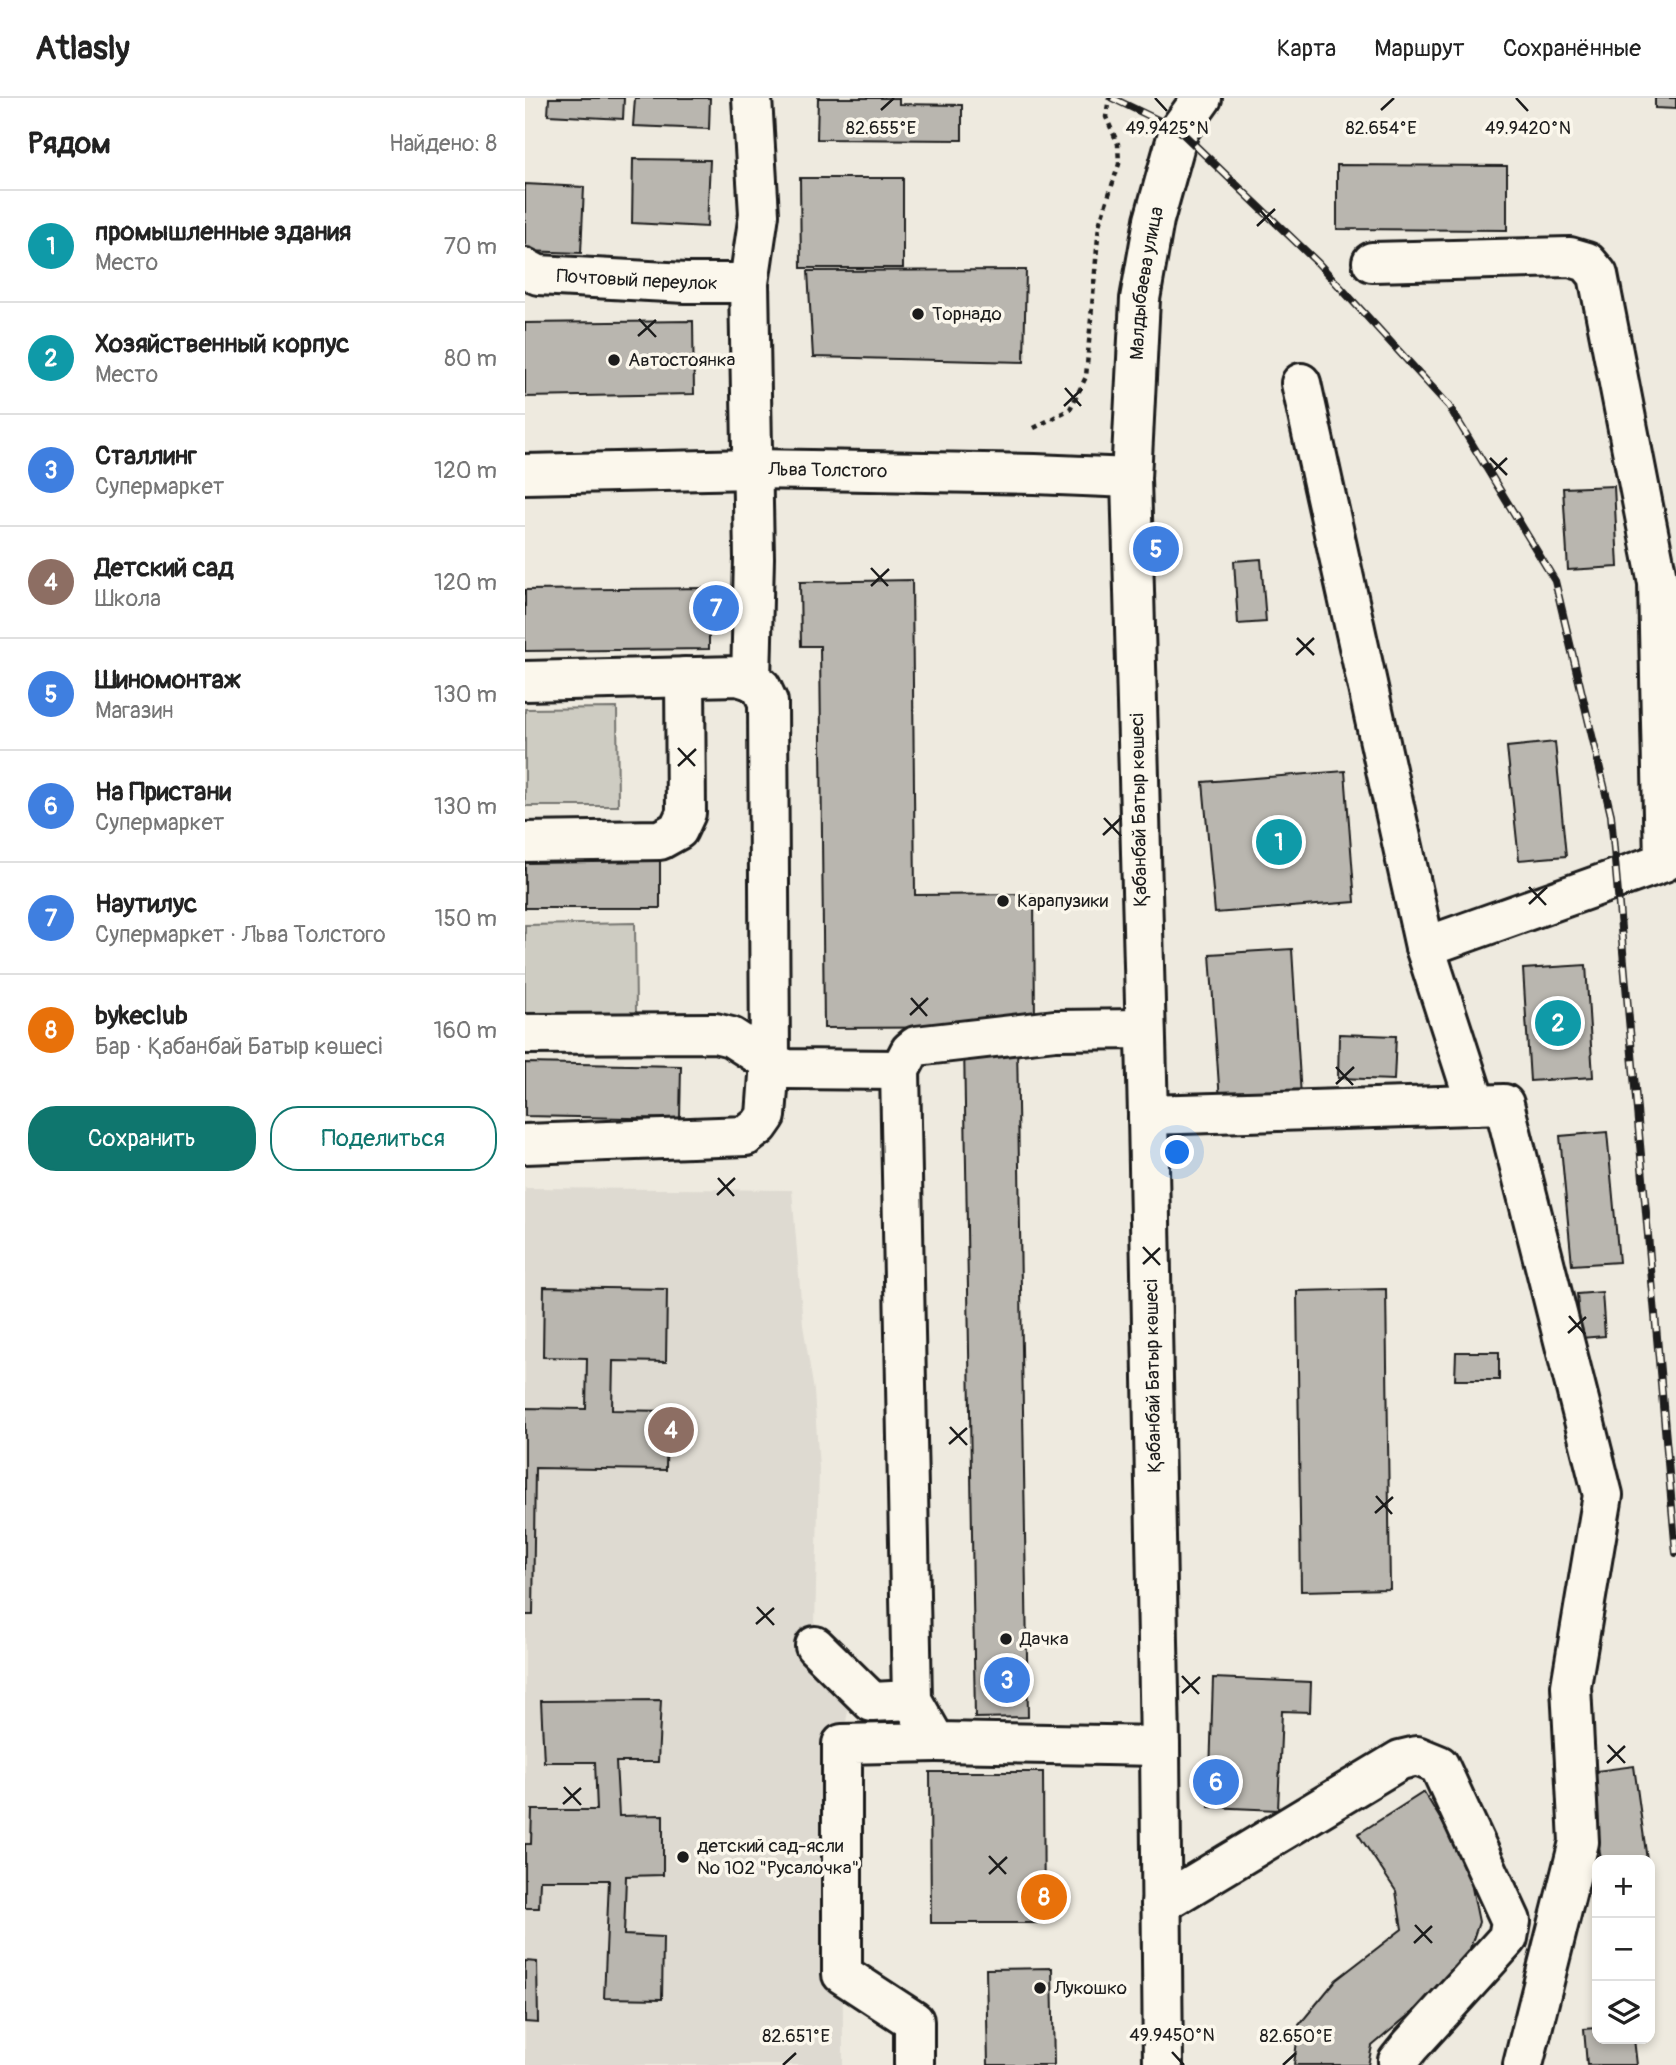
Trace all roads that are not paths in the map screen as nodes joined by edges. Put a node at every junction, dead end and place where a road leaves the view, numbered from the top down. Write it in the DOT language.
graph roads {
  1 [pos="752,98"];
  2 [pos="1202,98"];
  3 [pos="1371,262"];
  4 [pos="525,268"];
  5 [pos="749,283"];
  6 [pos="1301,383"];
  7 [pos="753,469"];
  8 [pos="525,474"];
  9 [pos="1131,478"];
  10 [pos="685,677"];
  11 [pos="751,680"];
  12 [pos="525,681"];
  13 [pos="525,842"];
  14 [pos="1425,947"];
  15 [pos="1144,1029"];
  16 [pos="525,1034"];
  17 [pos="769,1062"];
  18 [pos="900,1070"];
  19 [pos="1475,1105"];
  20 [pos="1148,1115"];
  21 [pos="525,1143"];
  22 [pos="815,1646"];
  23 [pos="912,1700"];
  24 [pos="936,1742"];
  25 [pos="1160,1746"];
  26 [pos="1161,1904"];
  27 [pos="914,2065"];
  28 [pos="1163,2065"];
  29 [pos="1399,2065"];
  30 [pos="1523,2065"];
  1 -- 5 [label="main road"];
  2 -- 9 [label="main road, Малдыбаева улица"];
  3 -- 14 [label="main road"];
  4 -- 5 [label="main road, Почтовый переулок"];
  5 -- 7 [label="main road"];
  6 -- 14 [label="main road"];
  7 -- 8 [label="main road, Льва Толстого"];
  7 -- 9 [label="main road, Льва Толстого"];
  7 -- 11 [label="main road"];
  9 -- 15 [label="main road, Қабанбай Батыр көшесі"];
  10 -- 11 [label="main road"];
  10 -- 12 [label="main road"];
  10 -- 13 [label="main road"];
  11 -- 17 [label="main road"];
  14 -- 19 [label="main road"];
  15 -- 18 [label="main road"];
  15 -- 20 [label="main road, Қабанбай Батыр көшесі"];
  16 -- 17 [label="main road"];
  17 -- 18 [label="main road"];
  17 -- 21 [label="main road"];
  18 -- 23 [label="main road"];
  19 -- 20 [label="main road"];
  19 -- 30 [label="main road"];
  20 -- 25 [label="main road, Қабанбай Батыр көшесі"];
  22 -- 23 [label="main road"];
  23 -- 24 [label="main road"];
  24 -- 25 [label="main road"];
  24 -- 27 [label="main road"];
  25 -- 26 [label="main road, Қабанбай Батыр көшесі"];
  26 -- 28 [label="main road, Қабанбай Батыр көшесі"];
  26 -- 29 [label="main road"];
}
